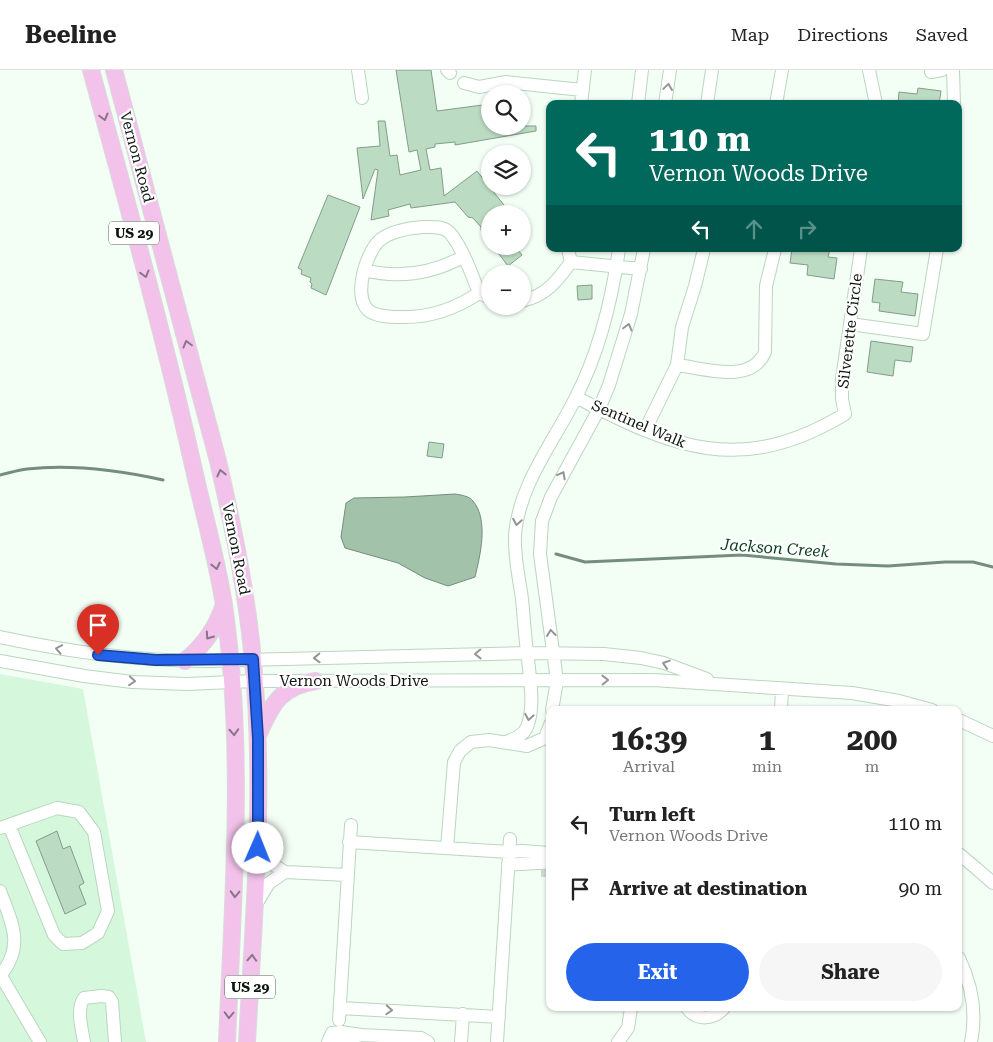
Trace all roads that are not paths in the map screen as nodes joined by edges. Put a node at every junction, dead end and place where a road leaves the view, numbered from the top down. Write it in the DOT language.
graph roads {
  1 [pos="91,70"];
  2 [pos="114,70"];
  3 [pos="358,70"];
  4 [pos="585,70"];
  5 [pos="642,70"];
  6 [pos="670,70"];
  7 [pos="712,70"];
  8 [pos="782,70"];
  9 [pos="858,70"];
  10 [pos="869,70"];
  11 [pos="953,70"];
  12 [pos="464,83"];
  13 [pos="873,85"];
  14 [pos="582,90"];
  15 [pos="362,98"];
  16 [pos="581,100"];
  17 [pos="638,100"];
  18 [pos="666,100"];
  19 [pos="707,100"];
  20 [pos="777,100"];
  21 [pos="875,100"];
  22 [pos="954,100"];
  23 [pos="569,252"];
  24 [pos="618,252"];
  25 [pos="644,252"];
  26 [pos="703,252"];
  27 [pos="775,252"];
  28 [pos="861,252"];
  29 [pos="937,252"];
  30 [pos="463,257"];
  31 [pos="572,262"];
  32 [pos="616,267"];
  33 [pos="641,269"];
  34 [pos="364,270"];
  35 [pos="481,289"];
  36 [pos="481,297"];
  37 [pos="531,298"];
  38 [pos="850,324"];
  39 [pos="678,365"];
  40 [pos="576,397"];
  41 [pos="599,409"];
  42 [pos="845,414"];
  43 [pos="645,430"];
  44 [pos="224,605"];
  45 [pos="0,637"];
  46 [pos="527,653"];
  47 [pos="553,654"];
  48 [pos="253,659"];
  49 [pos="0,660"];
  50 [pos="230,660"];
  51 [pos="185,661"];
  52 [pos="255,681"];
  53 [pos="316,681"];
  54 [pos="530,681"];
  55 [pos="557,681"];
  56 [pos="231,683"];
  57 [pos="723,685"];
  58 [pos="782,689"];
  59 [pos="553,706"];
  60 [pos="781,706"];
  61 [pos="916,706"];
  62 [pos="962,721"];
  63 [pos="546,735"];
  64 [pos="993,736"];
  65 [pos="258,738"];
  66 [pos="506,742"];
  67 [pos="351,824"];
  68 [pos="4,827"];
  69 [pos="510,839"];
  70 [pos="349,842"];
  71 [pos="258,848"];
  72 [pos="447,848"];
  73 [pos="546,853"];
  74 [pos="962,857"];
  75 [pos="509,858"];
  76 [pos="546,867"];
  77 [pos="284,872"];
  78 [pos="346,875"];
  79 [pos="993,884"];
  80 [pos="0,891"];
  81 [pos="255,906"];
  82 [pos="962,965"];
  83 [pos="0,976"];
  84 [pos="631,1011"];
  85 [pos="690,1011"];
  86 [pos="720,1011"];
  87 [pos="463,1014"];
  88 [pos="499,1017"];
  89 [pos="366,1038"];
  90 [pos="40,1042"];
  91 [pos="84,1042"];
  92 [pos="115,1042"];
  93 [pos="228,1042"];
  94 [pos="247,1042"];
  95 [pos="328,1042"];
  96 [pos="340,1042"];
  97 [pos="382,1042"];
  98 [pos="428,1042"];
  99 [pos="461,1042"];
  100 [pos="497,1042"];
  101 [pos="618,1042"];
  102 [pos="971,1042"];
  1 -- 44 [label="main road, Vernon Road / US 29, one-way"];
  48 -- 2 [label="main road, Vernon Road / US 29, one-way"];
  3 -- 15 [label="street"];
  4 -- 14 [label="street"];
  5 -- 17 [label="street"];
  18 -- 6 [label="street, one-way"];
  7 -- 19 [label="street"];
  8 -- 20 [label="street"];
  9 -- 13 [label="street"];
  10 -- 13 [label="street"];
  11 -- 22 [label="street"];
  12 -- 14 [label="street"];
  13 -- 21 [label="street"];
  14 -- 16 [label="street"];
  23 -- 31 [label="street"];
  24 -- 32 [label="street"];
  25 -- 33 [label="street"];
  26 -- 39 [label="street"];
  27 -- 39 [label="street"];
  28 -- 38 [label="street, Silverette Circle"];
  29 -- 38 [label="street"];
  30 -- 34 [label="street"];
  30 -- 34 [label="street"];
  30 -- 35 [label="street"];
  31 -- 32 [label="street"];
  31 -- 37 [label="street"];
  32 -- 33 [label="street"];
  32 -- 40 [label="street"];
  41 -- 33 [label="street, one-way"];
  34 -- 36 [label="street"];
  38 -- 42 [label="street, Silverette Circle"];
  39 -- 43 [label="street"];
  40 -- 41 [label="street, Sentinel Walk"];
  40 -- 46 [label="street, one-way"];
  41 -- 43 [label="street, Sentinel Walk"];
  47 -- 41 [label="street, one-way"];
  42 -- 43 [label="street, Sentinel Walk"];
  44 -- 50 [label="main road, Vernon Road / US 29"];
  44 -- 51 [label="main road, one-way"];
  51 -- 45 [label="street, Vernon Woods Drive, one-way"];
  46 -- 47 [label="street, Vernon Woods Drive"];
  46 -- 48 [label="street, Vernon Woods Drive, one-way"];
  46 -- 54 [label="street"];
  47 -- 55 [label="street"];
  57 -- 47 [label="street, Vernon Woods Drive, one-way"];
  48 -- 50 [label="street, Vernon Woods Drive"];
  48 -- 52 [label="main road, Vernon Road / US 29"];
  49 -- 56 [label="street, Vernon Woods Drive, one-way"];
  50 -- 51 [label="street, Vernon Woods Drive"];
  50 -- 56 [label="main road, Vernon Road / US 29"];
  52 -- 53 [label="street, Vernon Woods Drive"];
  52 -- 56 [label="street, Vernon Woods Drive"];
  52 -- 65 [label="main road, Vernon Road / US 29"];
  53 -- 54 [label="street, Vernon Woods Drive"];
  53 -- 65 [label="main road"];
  54 -- 55 [label="street, Vernon Woods Drive"];
  54 -- 66 [label="street, one-way"];
  55 -- 57 [label="street, Vernon Woods Drive, one-way"];
  55 -- 59 [label="street"];
  56 -- 93 [label="main road, Vernon Road / US 29, one-way"];
  57 -- 58 [label="street, Vernon Woods Drive"];
  58 -- 60 [label="street"];
  58 -- 61 [label="street, Vernon Woods Drive"];
  62 -- 64 [label="street"];
  63 -- 66 [label="street"];
  65 -- 71 [label="main road, Vernon Road / US 29"];
  66 -- 72 [label="street"];
  67 -- 70 [label="street"];
  68 -- 68 [label="street"];
  69 -- 75 [label="street"];
  70 -- 72 [label="street"];
  70 -- 78 [label="street"];
  71 -- 77 [label="street"];
  71 -- 81 [label="main road, Vernon Road / US 29"];
  72 -- 75 [label="street"];
  73 -- 75 [label="street"];
  74 -- 79 [label="street"];
  75 -- 76 [label="street"];
  75 -- 88 [label="street"];
  77 -- 78 [label="street"];
  77 -- 81 [label="street"];
  78 -- 87 [label="street, one-way"];
  80 -- 83 [label="street"];
  94 -- 81 [label="main road, Vernon Road / US 29, one-way"];
  82 -- 102 [label="street"];
  83 -- 90 [label="street"];
  84 -- 101 [label="street"];
  85 -- 86 [label="street"];
  87 -- 88 [label="street"];
  87 -- 99 [label="street"];
  88 -- 100 [label="street"];
  89 -- 95 [label="street"];
  89 -- 96 [label="street"];
  89 -- 97 [label="street"];
  89 -- 98 [label="street"];
  91 -- 92 [label="street"];
}
